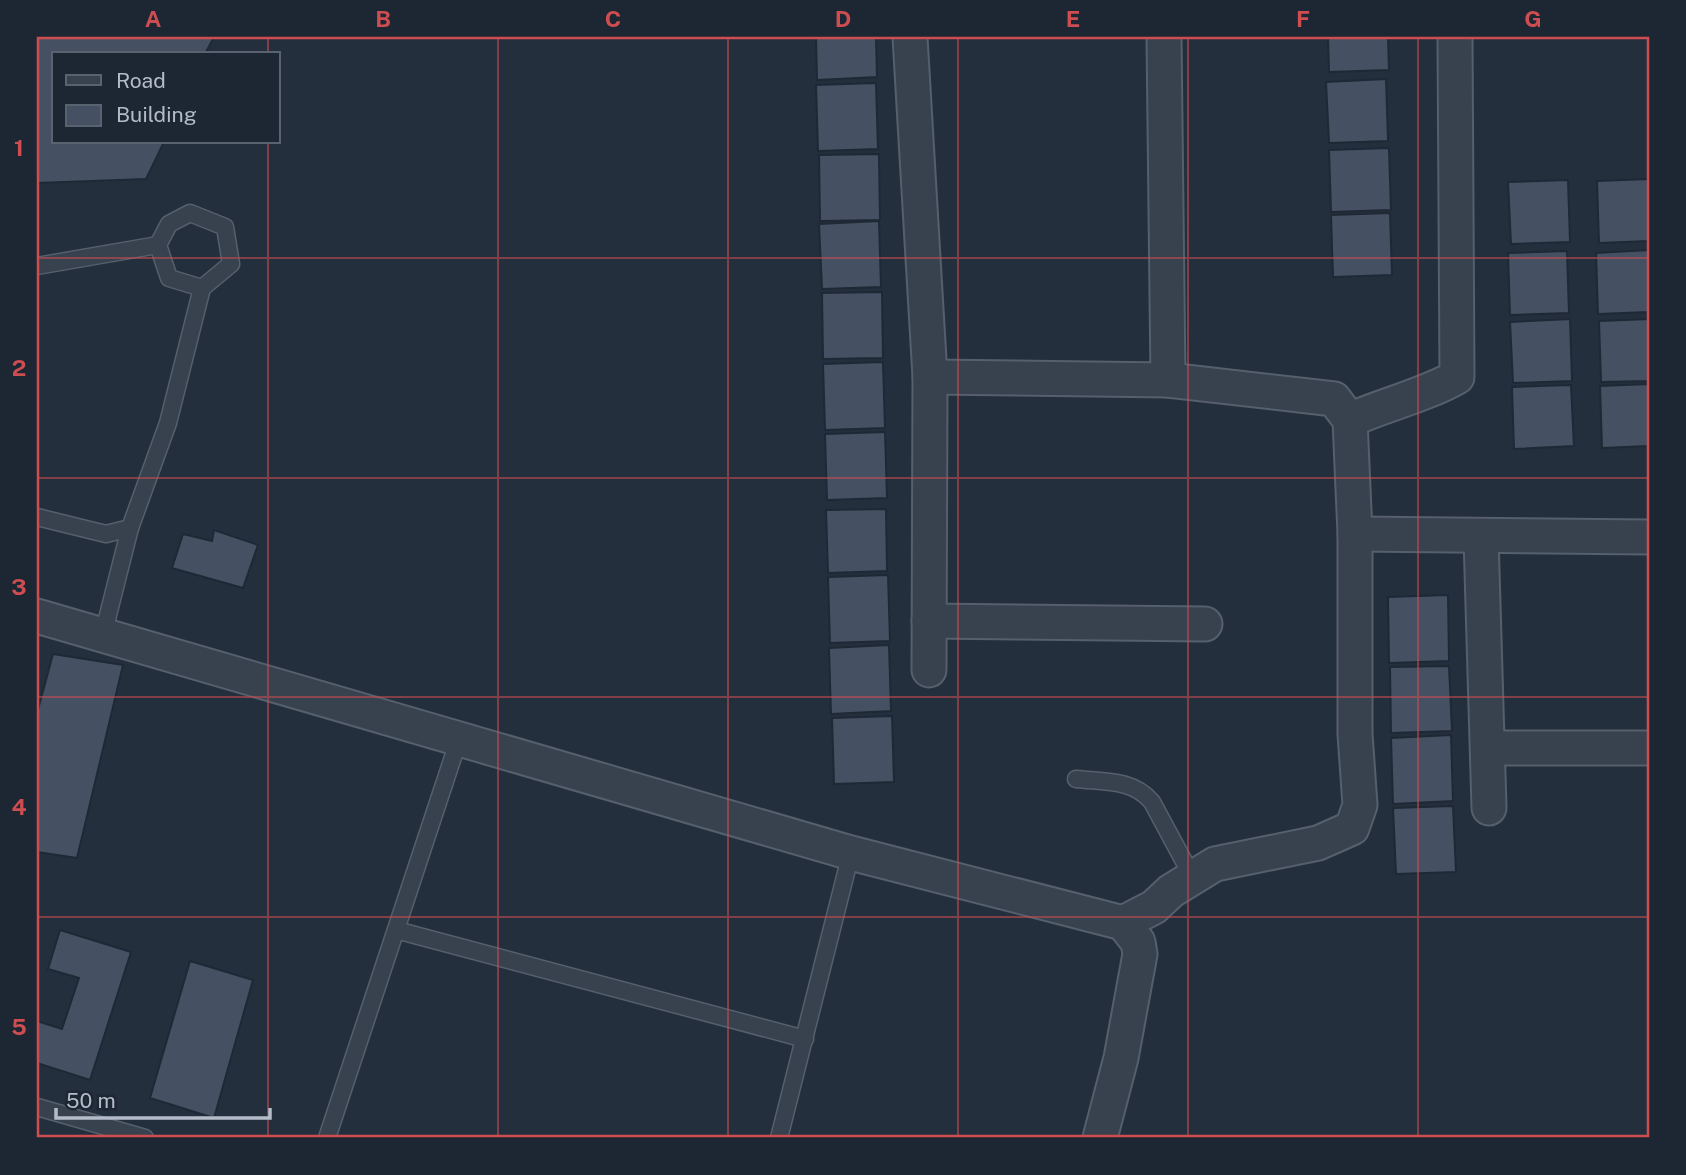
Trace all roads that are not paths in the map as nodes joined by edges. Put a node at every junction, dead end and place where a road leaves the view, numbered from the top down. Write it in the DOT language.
graph roads {
  1 [pos="910,37"];
  2 [pos="1164,37"];
  3 [pos="1455,37"];
  4 [pos="158,245"];
  5 [pos="37,267"];
  6 [pos="202,288"];
  7 [pos="930,377"];
  8 [pos="1168,380"];
  9 [pos="1350,421"];
  10 [pos="37,517"];
  11 [pos="130,528"];
  12 [pos="1355,534"];
  13 [pos="1481,537"];
  14 [pos="1649,537"];
  15 [pos="37,616"];
  16 [pos="929,621"];
  17 [pos="1205,624"];
  18 [pos="103,635"];
  19 [pos="929,670"];
  20 [pos="459,738"];
  21 [pos="1489,748"];
  22 [pos="1649,748"];
  23 [pos="1076,779"];
  24 [pos="1489,808"];
  25 [pos="851,853"];
  26 [pos="1194,880"];
  27 [pos="1123,923"];
  28 [pos="396,930"];
  29 [pos="805,1039"];
  30 [pos="37,1107"];
  31 [pos="134,1137"];
  32 [pos="327,1138"];
  33 [pos="779,1138"];
  34 [pos="1100,1138"];
  1 -- 7 [label="street"];
  2 -- 8 [label="street"];
  3 -- 9 [label="street"];
  4 -- 5 [label="lane"];
  4 -- 6 [label="lane"];
  4 -- 6 [label="lane"];
  6 -- 11 [label="lane"];
  7 -- 8 [label="street"];
  7 -- 16 [label="street"];
  8 -- 9 [label="street"];
  9 -- 12 [label="street"];
  10 -- 11 [label="lane"];
  11 -- 18 [label="lane"];
  12 -- 13 [label="street"];
  12 -- 26 [label="street"];
  13 -- 14 [label="street"];
  13 -- 21 [label="street"];
  15 -- 18 [label="street"];
  16 -- 17 [label="street"];
  16 -- 19 [label="street"];
  18 -- 20 [label="street"];
  20 -- 25 [label="street"];
  20 -- 28 [label="lane"];
  21 -- 22 [label="street"];
  21 -- 24 [label="street"];
  23 -- 26 [label="lane"];
  25 -- 27 [label="street"];
  25 -- 29 [label="lane"];
  26 -- 27 [label="street"];
  27 -- 34 [label="street"];
  28 -- 29 [label="lane"];
  28 -- 32 [label="lane"];
  29 -- 33 [label="lane"];
  30 -- 31 [label="lane"];
}
